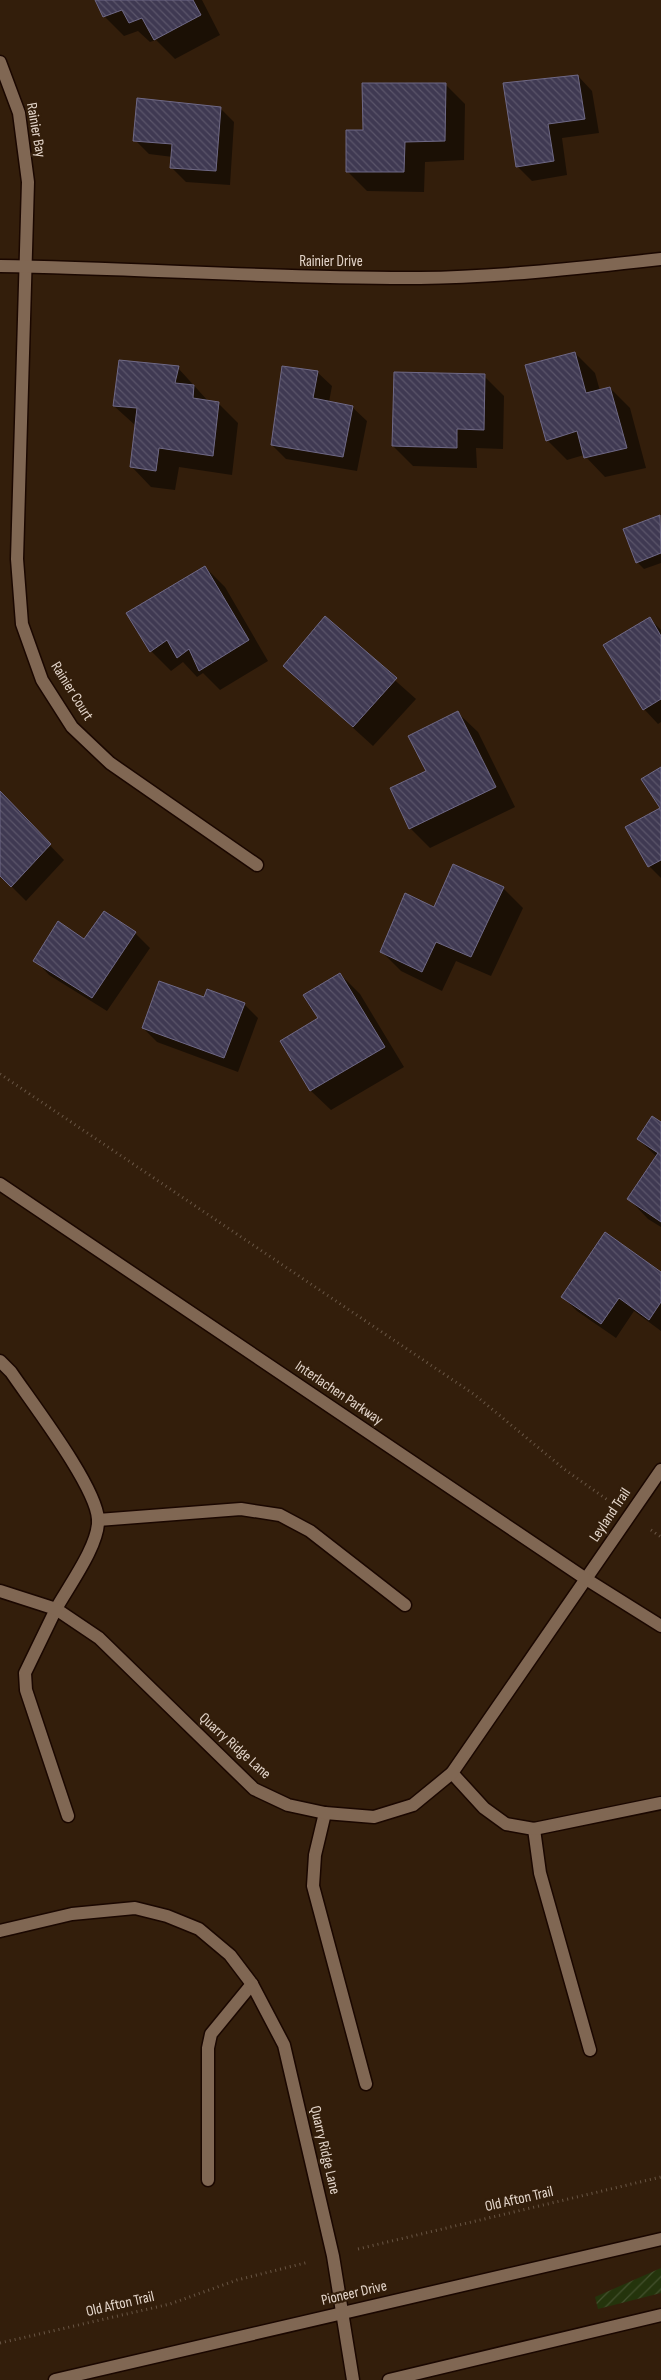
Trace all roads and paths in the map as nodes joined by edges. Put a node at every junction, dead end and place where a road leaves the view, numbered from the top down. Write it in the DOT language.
graph roads {
  1 [pos="0,62"];
  2 [pos="661,259"];
  3 [pos="0,266"];
  4 [pos="26,266"];
  5 [pos="257,866"];
  6 [pos="0,1074"];
  7 [pos="0,1184"];
  8 [pos="0,1361"];
  9 [pos="661,1470"];
  10 [pos="628,1516"];
  11 [pos="98,1520"];
  12 [pos="661,1536"];
  13 [pos="586,1580"];
  14 [pos="0,1591"];
  15 [pos="405,1605"];
  16 [pos="56,1608"];
  17 [pos="661,1626"];
  18 [pos="452,1773"];
  19 [pos="661,1804"];
  20 [pos="325,1814"];
  21 [pos="68,1816"];
  22 [pos="534,1829"];
  23 [pos="0,1931"];
  24 [pos="252,1984"];
  25 [pos="590,2050"];
  26 [pos="366,2084"];
  27 [pos="661,2177"];
  28 [pos="208,2180"];
  29 [pos="661,2238"];
  30 [pos="383,2242"];
  31 [pos="271,2272"];
  32 [pos="342,2312"];
  33 [pos="661,2315"];
  34 [pos="0,2343"];
  35 [pos="55,2380"];
  36 [pos="353,2380"];
  37 [pos="389,2380"];
  1 -- 4 [label="street, Rainier Bay"];
  2 -- 4 [label="street, Rainier Drive"];
  3 -- 4 [label="street, Rainier Drive"];
  4 -- 5 [label="street, Rainier Court"];
  6 -- 10 [label="path"];
  7 -- 13 [label="street, Interlachen Parkway"];
  8 -- 11 [label="street"];
  9 -- 10 [label="street, Leyland Trail"];
  10 -- 12 [label="path"];
  10 -- 13 [label="street, Leyland Trail"];
  11 -- 15 [label="street"];
  11 -- 16 [label="street"];
  13 -- 17 [label="street, Interlachen Parkway"];
  13 -- 18 [label="street, Quarry Ridge Lane"];
  14 -- 16 [label="street, Quarry Ridge Lane"];
  16 -- 20 [label="street, Quarry Ridge Lane"];
  16 -- 21 [label="street"];
  18 -- 20 [label="street, Quarry Ridge Lane"];
  18 -- 22 [label="street"];
  19 -- 22 [label="street"];
  20 -- 26 [label="street"];
  22 -- 25 [label="street"];
  23 -- 24 [label="street, Quarry Ridge Lane"];
  24 -- 28 [label="street"];
  24 -- 32 [label="street, Quarry Ridge Lane"];
  27 -- 30 [label="path, Old Afton Trail"];
  29 -- 32 [label="street, Pioneer Drive"];
  31 -- 34 [label="path, Old Afton Trail"];
  32 -- 35 [label="street, Pioneer Drive"];
  32 -- 36 [label="street, Quarry Ridge Lane"];
  33 -- 37 [label="street"];
}
